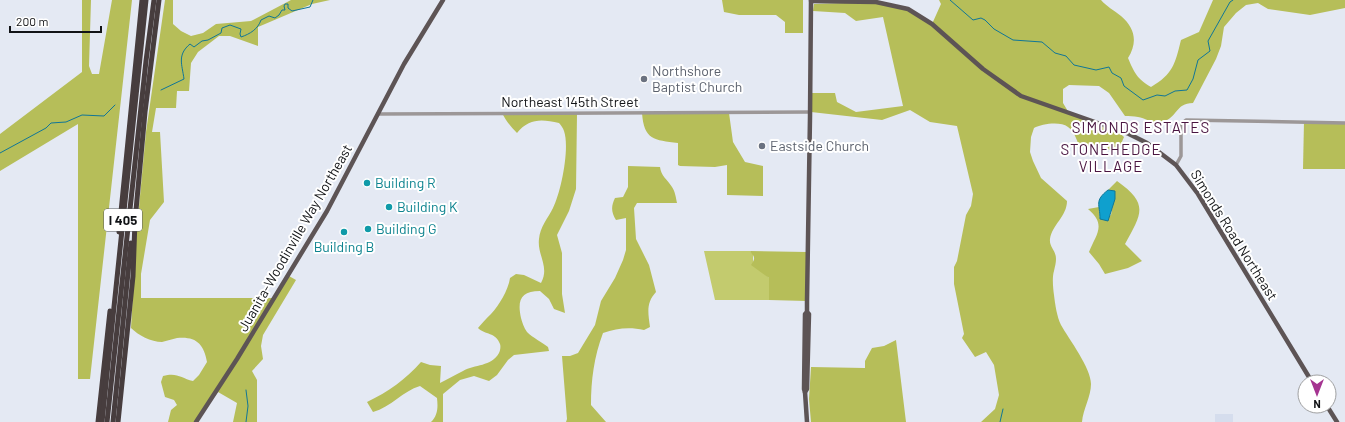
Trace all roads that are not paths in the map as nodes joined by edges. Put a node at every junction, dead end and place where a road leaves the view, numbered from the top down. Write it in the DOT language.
graph roads {
  1 [pos="142,0"];
  2 [pos="146,0"];
  3 [pos="154,0"];
  4 [pos="159,0"];
  5 [pos="443,0"];
  6 [pos="811,0"];
  7 [pos="145,18"];
  8 [pos="136,58"];
  9 [pos="810,112"];
  10 [pos="378,114"];
  11 [pos="1345,123"];
  12 [pos="1176,165"];
  13 [pos="135,221"];
  14 [pos="1307,374"];
  15 [pos="109,403"];
  16 [pos="114,411"];
  17 [pos="98,422"];
  18 [pos="102,422"];
  19 [pos="107,422"];
  20 [pos="113,422"];
  21 [pos="118,422"];
  22 [pos="196,422"];
  23 [pos="807,422"];
  1 -- 8 [label="highway, I 405"];
  2 -- 7 [label="highway, I 405"];
  3 -- 15 [label="highway, I 405"];
  4 -- 13 [label="highway, I 405"];
  5 -- 10 [label="main road, Juanita-Woodinville Way Northeast"];
  6 -- 9 [label="main road"];
  6 -- 12 [label="main road, Simonds Road Northeast"];
  7 -- 8 [label="highway, I 405"];
  7 -- 18 [label="highway, I 405"];
  8 -- 17 [label="highway, I 405"];
  9 -- 10 [label="street, Northeast 145th Street"];
  9 -- 23 [label="main road"];
  10 -- 22 [label="main road, Juanita-Woodinville Way Northeast"];
  11 -- 12 [label="street"];
  12 -- 14 [label="main road, Simonds Road Northeast"];
  13 -- 16 [label="highway, I 405"];
  13 -- 21 [label="highway"];
  15 -- 16 [label="highway"];
  15 -- 19 [label="highway, I 405"];
  16 -- 20 [label="highway, I 405"];
}
